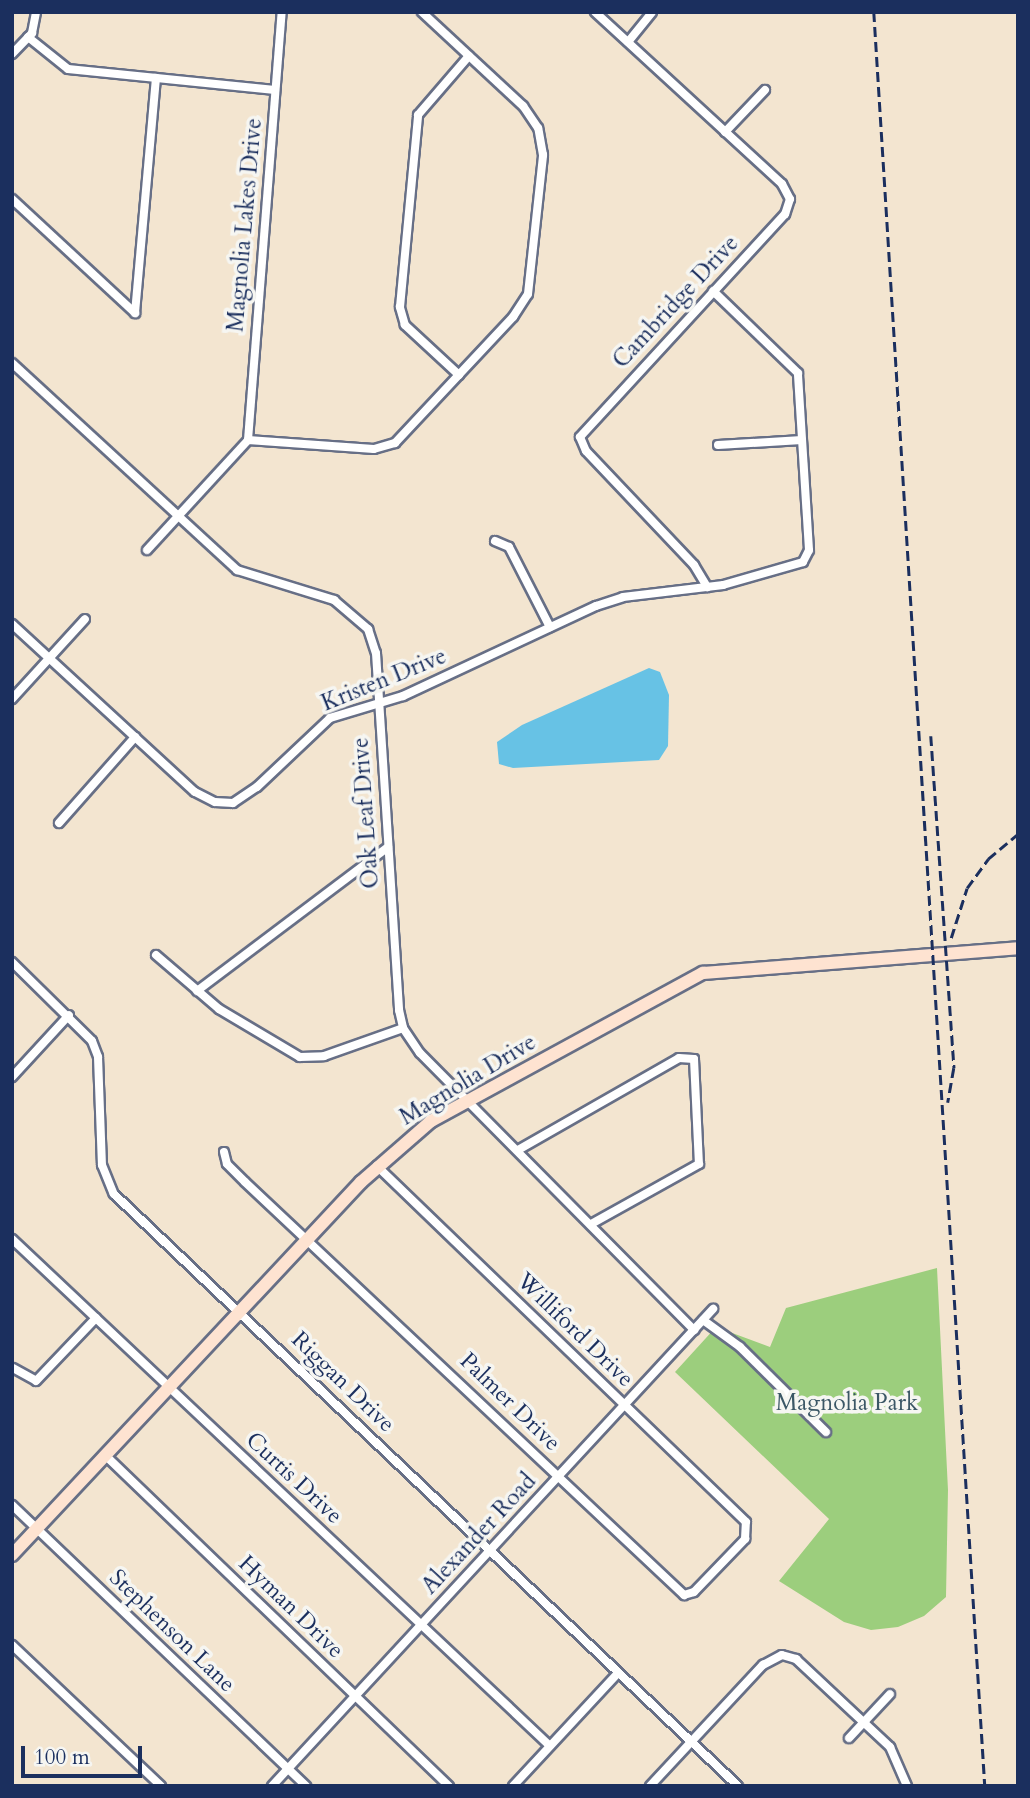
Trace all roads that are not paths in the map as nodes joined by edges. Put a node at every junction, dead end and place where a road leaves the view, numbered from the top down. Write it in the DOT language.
graph roads {
  1 [pos="36,12"];
  2 [pos="282,12"];
  3 [pos="422,12"];
  4 [pos="596,12"];
  5 [pos="652,12"];
  6 [pos="28,37"];
  7 [pos="628,42"];
  8 [pos="12,54"];
  9 [pos="469,56"];
  10 [pos="156,78"];
  11 [pos="275,90"];
  12 [pos="765,90"];
  13 [pos="725,132"];
  14 [pos="12,199"];
  15 [pos="713,291"];
  16 [pos="12,363"];
  17 [pos="460,374"];
  18 [pos="248,440"];
  19 [pos="802,440"];
  20 [pos="718,445"];
  21 [pos="177,517"];
  22 [pos="495,541"];
  23 [pos="147,551"];
  24 [pos="707,587"];
  25 [pos="85,619"];
  26 [pos="12,624"];
  27 [pos="550,627"];
  28 [pos="49,658"];
  29 [pos="12,699"];
  30 [pos="379,704"];
  31 [pos="135,737"];
  32 [pos="58,823"];
  33 [pos="388,846"];
  34 [pos="1018,948"];
  35 [pos="156,955"];
  36 [pos="12,962"];
  37 [pos="197,991"];
  38 [pos="69,1015"];
  39 [pos="404,1028"];
  40 [pos="12,1077"];
  41 [pos="469,1100"];
  42 [pos="518,1150"];
  43 [pos="223,1152"];
  44 [pos="377,1166"];
  45 [pos="591,1224"];
  46 [pos="309,1237"];
  47 [pos="12,1239"];
  48 [pos="713,1309"];
  49 [pos="241,1310"];
  50 [pos="96,1318"];
  51 [pos="703,1320"];
  52 [pos="694,1330"];
  53 [pos="13,1368"];
  54 [pos="169,1387"];
  55 [pos="624,1405"];
  56 [pos="826,1432"];
  57 [pos="106,1456"];
  58 [pos="559,1476"];
  59 [pos="12,1505"];
  60 [pos="38,1528"];
  61 [pos="491,1550"];
  62 [pos="12,1555"];
  63 [pos="684,1595"];
  64 [pos="421,1624"];
  65 [pos="12,1645"];
  66 [pos="618,1673"];
  67 [pos="890,1694"];
  68 [pos="355,1696"];
  69 [pos="863,1723"];
  70 [pos="849,1738"];
  71 [pos="690,1742"];
  72 [pos="550,1746"];
  73 [pos="288,1769"];
  74 [pos="161,1786"];
  75 [pos="272,1786"];
  76 [pos="306,1786"];
  77 [pos="449,1786"];
  78 [pos="513,1786"];
  79 [pos="649,1786"];
  80 [pos="738,1786"];
  81 [pos="907,1786"];
  1 -- 6 [label="street"];
  2 -- 11 [label="street, Magnolia Lakes Drive"];
  3 -- 9 [label="street"];
  4 -- 7 [label="street"];
  5 -- 7 [label="street"];
  6 -- 8 [label="street"];
  6 -- 10 [label="street"];
  7 -- 13 [label="street"];
  9 -- 17 [label="street"];
  9 -- 17 [label="street"];
  10 -- 11 [label="street"];
  10 -- 14 [label="street"];
  11 -- 18 [label="street, Magnolia Lakes Drive"];
  12 -- 13 [label="street"];
  13 -- 15 [label="street, Cambridge Drive"];
  15 -- 19 [label="street"];
  15 -- 24 [label="street, Cambridge Drive"];
  16 -- 21 [label="street, Oak Leaf Drive"];
  17 -- 18 [label="street"];
  18 -- 21 [label="street"];
  19 -- 20 [label="street"];
  19 -- 24 [label="street, Kristen Drive"];
  21 -- 23 [label="street"];
  21 -- 30 [label="street, Oak Leaf Drive"];
  22 -- 27 [label="street"];
  24 -- 27 [label="street, Kristen Drive"];
  25 -- 28 [label="street"];
  26 -- 28 [label="street, Kristen Drive"];
  27 -- 30 [label="street, Kristen Drive"];
  28 -- 29 [label="street"];
  28 -- 31 [label="street, Kristen Drive"];
  30 -- 31 [label="street, Kristen Drive"];
  30 -- 33 [label="street, Oak Leaf Drive"];
  31 -- 32 [label="street"];
  33 -- 37 [label="street"];
  33 -- 39 [label="street, Oak Leaf Drive"];
  34 -- 41 [label="street, Magnolia Drive"];
  35 -- 37 [label="street"];
  36 -- 38 [label="street, Riggan Drive"];
  37 -- 39 [label="street"];
  38 -- 40 [label="street"];
  38 -- 49 [label="street, Riggan Drive"];
  39 -- 41 [label="street, Oak Leaf Drive"];
  41 -- 42 [label="street, Oak Leaf Drive"];
  41 -- 44 [label="street, Magnolia Drive"];
  42 -- 45 [label="street, Oak Leaf Drive"];
  42 -- 45 [label="street"];
  43 -- 46 [label="street, Palmer Drive"];
  44 -- 46 [label="street, Magnolia Drive"];
  44 -- 55 [label="street, Williford Drive"];
  45 -- 52 [label="street, Oak Leaf Drive"];
  46 -- 49 [label="street, Magnolia Drive"];
  46 -- 58 [label="street, Palmer Drive"];
  47 -- 50 [label="street, Curtis Drive"];
  48 -- 51 [label="street, Alexander Road"];
  49 -- 54 [label="street, Magnolia Drive"];
  49 -- 61 [label="street, Riggan Drive"];
  50 -- 53 [label="street"];
  50 -- 54 [label="street, Curtis Drive"];
  51 -- 52 [label="street, Alexander Road"];
  51 -- 56 [label="street"];
  52 -- 55 [label="street, Alexander Road"];
  54 -- 57 [label="street, Magnolia Drive"];
  54 -- 64 [label="street, Curtis Drive"];
  55 -- 58 [label="street, Alexander Road"];
  55 -- 63 [label="street, Williford Drive"];
  57 -- 60 [label="street, Magnolia Drive"];
  57 -- 68 [label="street, Hyman Drive"];
  58 -- 61 [label="street, Alexander Road"];
  58 -- 63 [label="street, Palmer Drive"];
  59 -- 60 [label="street, Stephenson Lane"];
  60 -- 62 [label="street, Magnolia Drive"];
  60 -- 73 [label="street, Stephenson Lane"];
  61 -- 64 [label="street, Alexander Road"];
  61 -- 66 [label="street, Riggan Drive"];
  64 -- 68 [label="street, Alexander Road"];
  64 -- 72 [label="street, Curtis Drive"];
  65 -- 74 [label="street"];
  66 -- 71 [label="street, Riggan Drive"];
  66 -- 72 [label="street"];
  67 -- 69 [label="street"];
  68 -- 73 [label="street, Alexander Road"];
  68 -- 77 [label="street, Hyman Drive"];
  69 -- 70 [label="street"];
  69 -- 71 [label="street"];
  69 -- 81 [label="street"];
  71 -- 79 [label="street"];
  71 -- 80 [label="street, Riggan Drive"];
  72 -- 78 [label="street"];
  73 -- 75 [label="street, Alexander Road"];
  73 -- 76 [label="street, Stephenson Lane"];
}
